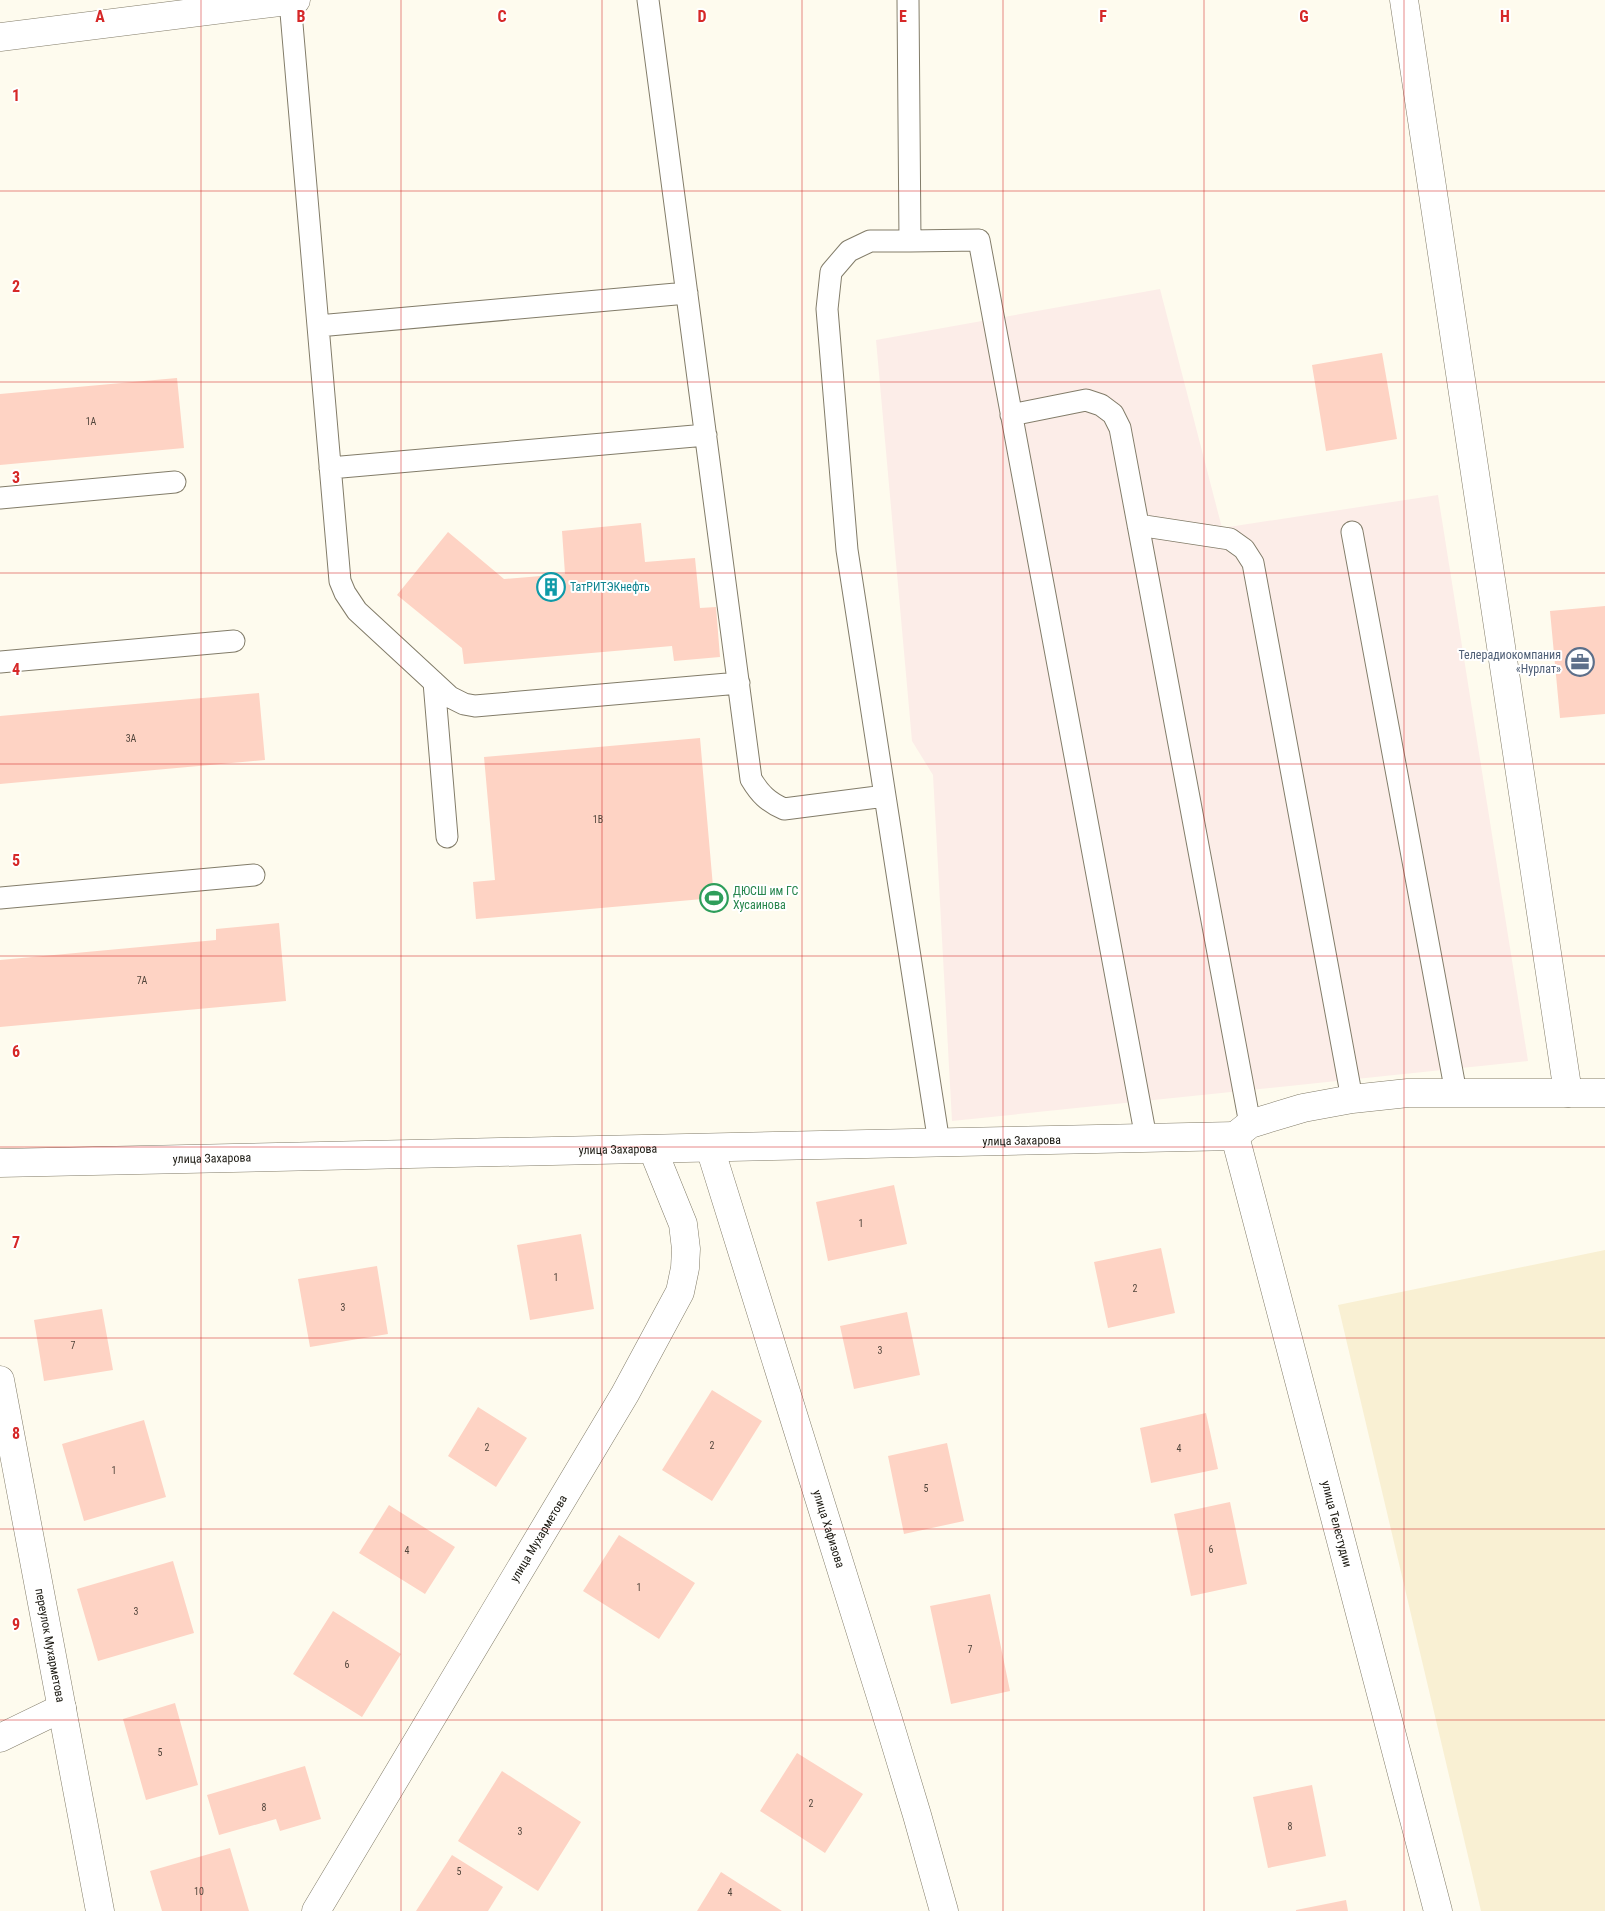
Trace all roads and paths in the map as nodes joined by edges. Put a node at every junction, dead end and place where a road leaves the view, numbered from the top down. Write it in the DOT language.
graph roads {
  1 [pos="293,0"];
  2 [pos="648,0"];
  3 [pos="908,0"];
  4 [pos="1404,0"];
  5 [pos="0,37"];
  6 [pos="910,241"];
  7 [pos="687,293"];
  8 [pos="318,326"];
  9 [pos="1011,414"];
  10 [pos="706,435"];
  11 [pos="330,468"];
  12 [pos="175,482"];
  13 [pos="0,498"];
  14 [pos="1138,525"];
  15 [pos="1352,532"];
  16 [pos="234,641"];
  17 [pos="0,662"];
  18 [pos="434,682"];
  19 [pos="739,683"];
  20 [pos="885,796"];
  21 [pos="447,837"];
  22 [pos="254,876"];
  23 [pos="0,898"];
  24 [pos="1456,1093"];
  25 [pos="1568,1093"];
  26 [pos="1605,1093"];
  27 [pos="1352,1099"];
  28 [pos="1243,1130"];
  29 [pos="1146,1138"];
  30 [pos="939,1143"];
  31 [pos="710,1148"];
  32 [pos="653,1150"];
  33 [pos="0,1164"];
  34 [pos="0,1380"];
  35 [pos="62,1708"];
  36 [pos="0,1738"];
  37 [pos="100,1911"];
  38 [pos="316,1911"];
  39 [pos="944,1911"];
  40 [pos="1438,1911"];
  1 -- 5 [label="street"];
  1 -- 8 [label="lane"];
  2 -- 7 [label="lane"];
  3 -- 6 [label="lane"];
  4 -- 25 [label="street"];
  6 -- 9 [label="lane"];
  6 -- 20 [label="lane"];
  7 -- 8 [label="lane"];
  7 -- 10 [label="lane"];
  8 -- 11 [label="lane"];
  9 -- 14 [label="lane"];
  9 -- 29 [label="lane"];
  10 -- 11 [label="lane"];
  10 -- 19 [label="lane"];
  11 -- 18 [label="lane"];
  12 -- 13 [label="lane"];
  14 -- 27 [label="lane"];
  14 -- 28 [label="lane"];
  15 -- 24 [label="lane"];
  16 -- 17 [label="lane"];
  18 -- 19 [label="lane"];
  18 -- 21 [label="lane"];
  19 -- 20 [label="lane"];
  20 -- 30 [label="lane"];
  22 -- 23 [label="lane"];
  24 -- 25 [label="street, улица Захарова"];
  24 -- 27 [label="street, улица Захарова"];
  25 -- 26 [label="street, улица Захарова"];
  27 -- 28 [label="street, улица Захарова"];
  28 -- 29 [label="street, улица Захарова"];
  28 -- 40 [label="street, улица Телестудии"];
  29 -- 30 [label="street, улица Захарова"];
  30 -- 31 [label="street, улица Захарова"];
  31 -- 32 [label="street, улица Захарова"];
  31 -- 39 [label="street, улица Хафизова"];
  32 -- 33 [label="street, улица Захарова"];
  32 -- 38 [label="street, улица Мухарметова"];
  34 -- 35 [label="street, переулок Мухарметова"];
  35 -- 36 [label="street"];
  35 -- 37 [label="street, переулок Мухарметова"];
}
